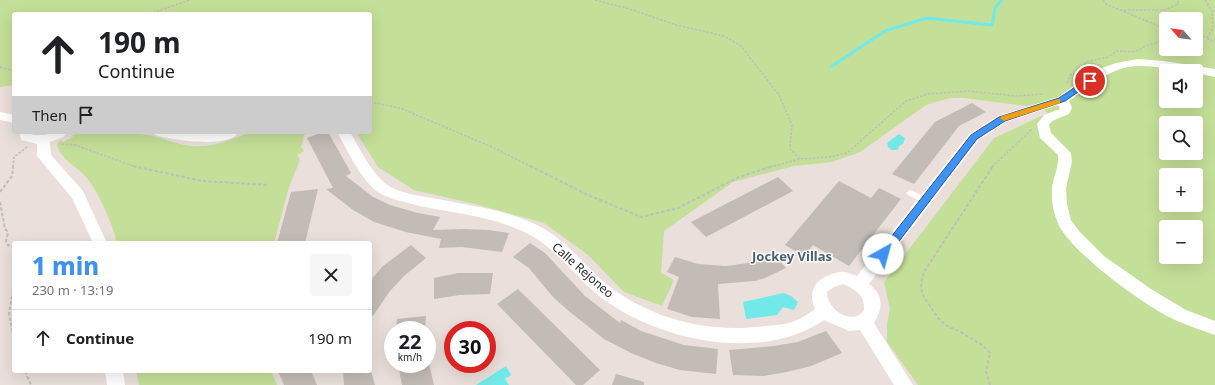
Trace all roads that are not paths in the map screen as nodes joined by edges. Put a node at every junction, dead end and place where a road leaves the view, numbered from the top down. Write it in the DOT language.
graph roads {
  1 [pos="1215,73"];
  2 [pos="1056,102"];
  3 [pos="0,116"];
  4 [pos="12,119"];
  5 [pos="25,134"];
  6 [pos="57,134"];
  7 [pos="173,134"];
  8 [pos="228,134"];
  9 [pos="345,134"];
  10 [pos="41,141"];
  11 [pos="910,193"];
  12 [pos="925,200"];
  13 [pos="99,241"];
  14 [pos="860,284"];
  15 [pos="825,311"];
  16 [pos="864,322"];
  17 [pos="1215,328"];
  18 [pos="114,373"];
  19 [pos="116,385"];
  20 [pos="904,385"];
  1 -- 2 [label="street"];
  2 -- 12 [label="street"];
  2 -- 17 [label="street"];
  3 -- 4 [label="street"];
  5 -- 10 [label="street"];
  6 -- 10 [label="street"];
  7 -- 8 [label="street"];
  9 -- 15 [label="street, Calle Rejoneo"];
  10 -- 13 [label="street"];
  11 -- 12 [label="lane"];
  12 -- 14 [label="street"];
  14 -- 15 [label="street"];
  14 -- 16 [label="street"];
  15 -- 16 [label="street"];
  16 -- 20 [label="street"];
  18 -- 19 [label="street"];
}
